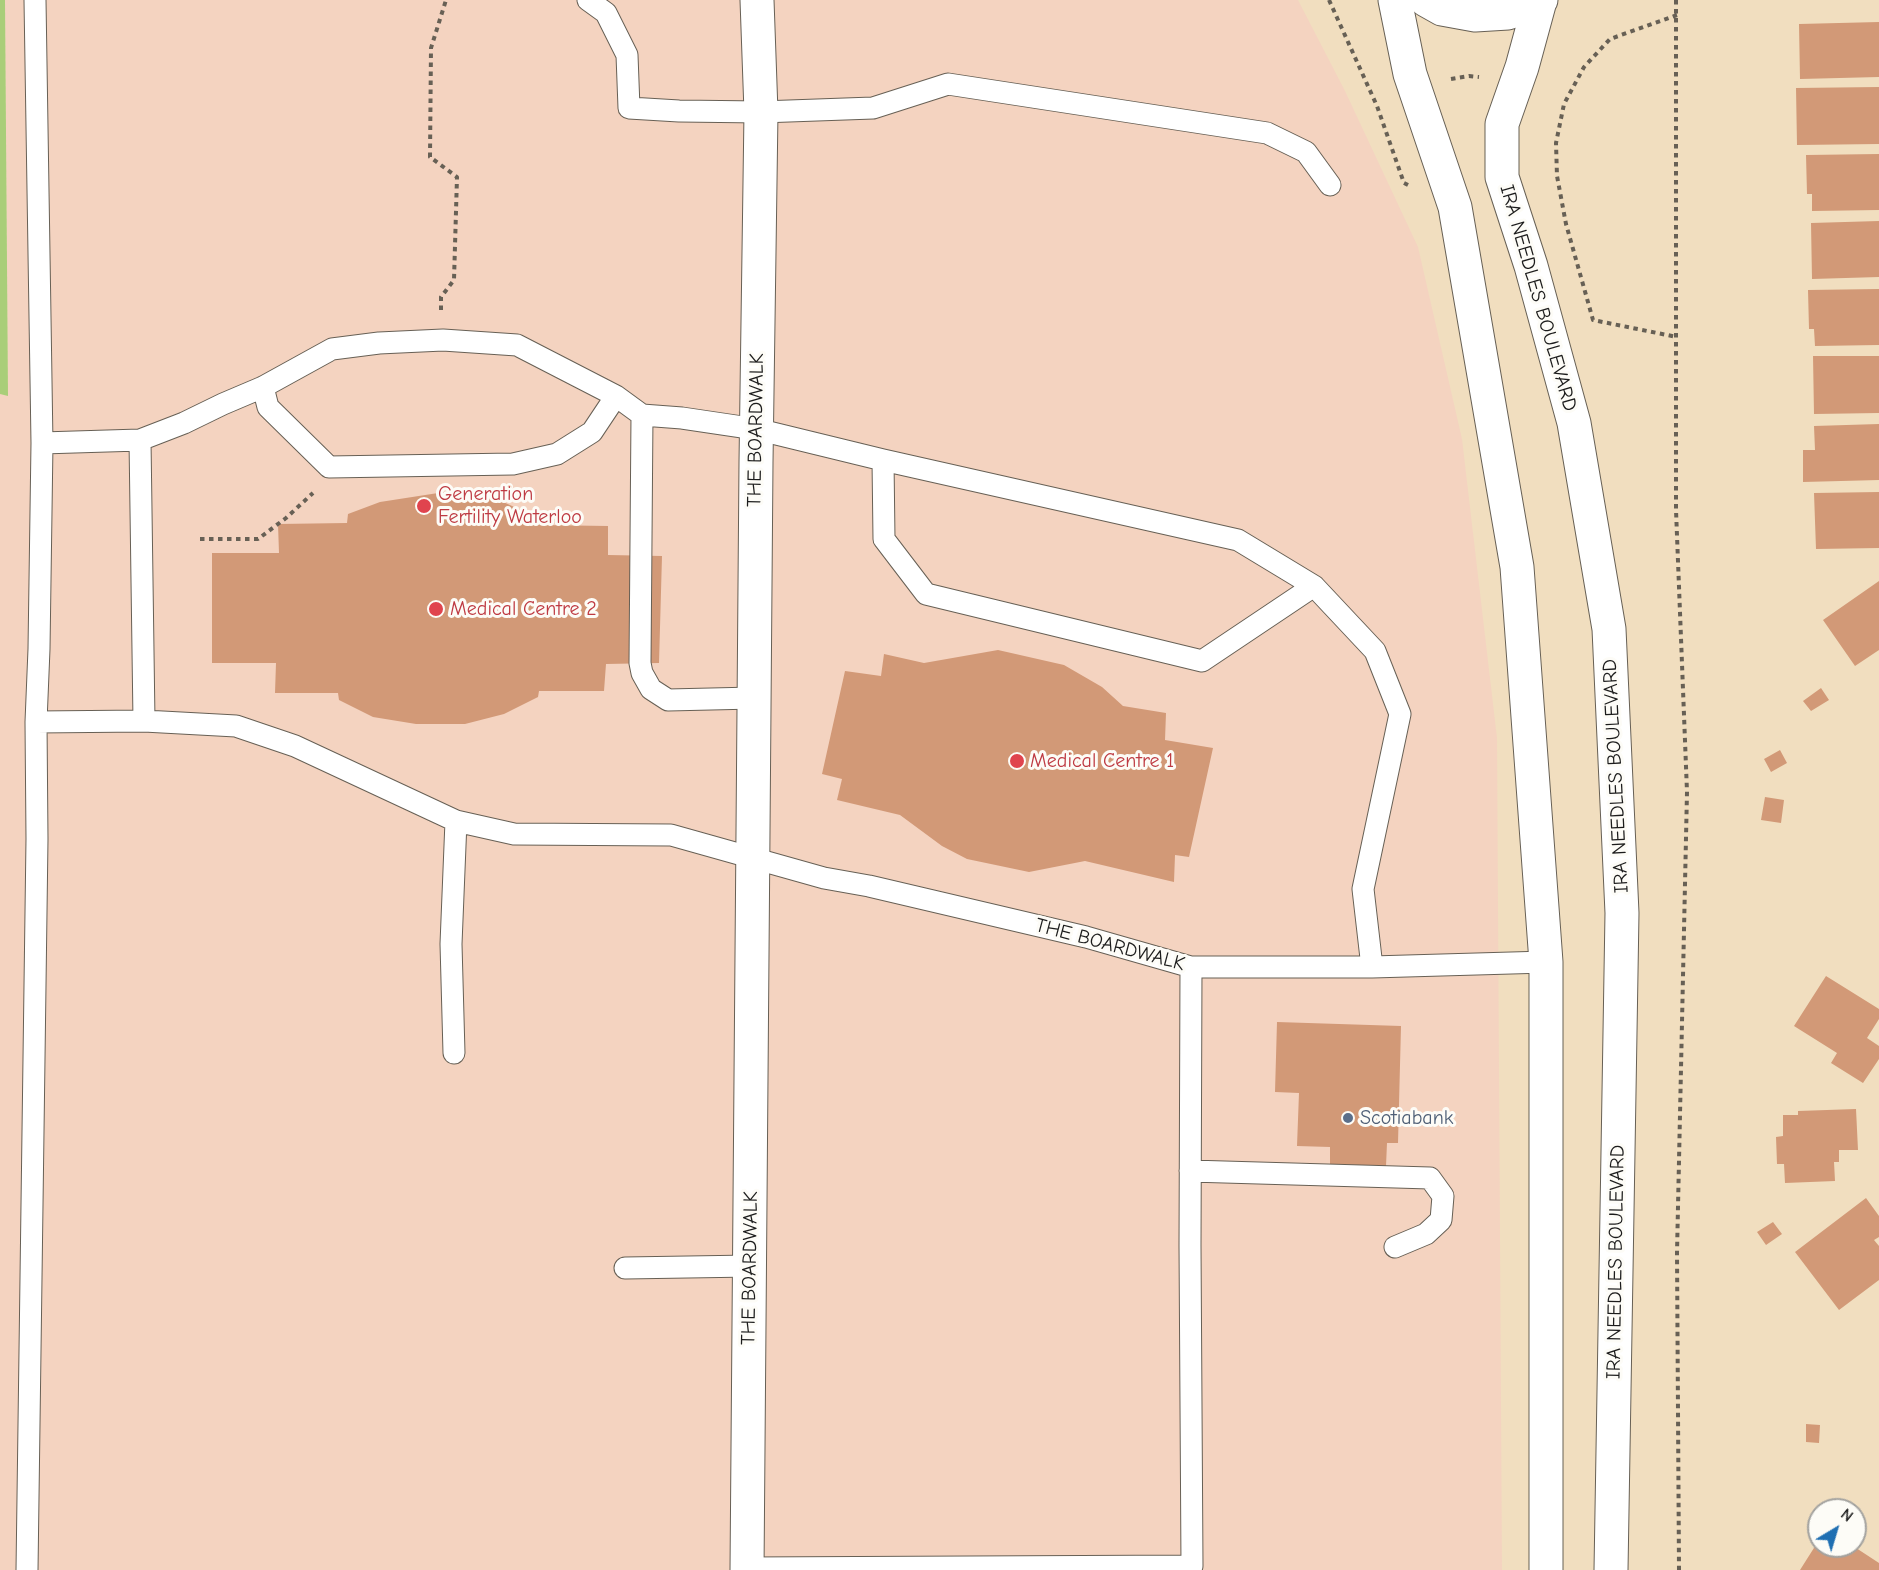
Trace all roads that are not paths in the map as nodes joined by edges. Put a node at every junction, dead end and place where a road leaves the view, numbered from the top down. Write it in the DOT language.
graph roads {
  1 [pos="35,0"];
  2 [pos="588,0"];
  3 [pos="1395,0"];
  4 [pos="1426,0"];
  5 [pos="1540,0"];
  6 [pos="758,1"];
  7 [pos="761,112"];
  8 [pos="1330,185"];
  9 [pos="263,387"];
  10 [pos="616,396"];
  11 [pos="642,415"];
  12 [pos="756,429"];
  13 [pos="140,440"];
  14 [pos="42,443"];
  15 [pos="883,460"];
  16 [pos="1314,586"];
  17 [pos="754,698"];
  18 [pos="36,722"];
  19 [pos="144,722"];
  20 [pos="456,821"];
  21 [pos="753,858"];
  22 [pos="1546,962"];
  23 [pos="1191,967"];
  24 [pos="1372,967"];
  25 [pos="454,1053"];
  26 [pos="1190,1171"];
  27 [pos="1395,1247"];
  28 [pos="751,1266"];
  29 [pos="625,1268"];
  30 [pos="1191,1568"];
  31 [pos="747,1569"];
  32 [pos="27,1570"];
  33 [pos="1546,1570"];
  34 [pos="1611,1570"];
  1 -- 14 [label="lane"];
  2 -- 7 [label="lane"];
  3 -- 22 [label="main road"];
  4 -- 5 [label="main road"];
  5 -- 34 [label="main road, IRA NEEDLES BOULEVARD"];
  6 -- 7 [label="main road, THE BOARDWALK"];
  7 -- 8 [label="lane"];
  7 -- 12 [label="main road, THE BOARDWALK"];
  9 -- 10 [label="lane"];
  9 -- 10 [label="lane"];
  9 -- 13 [label="lane"];
  10 -- 11 [label="lane"];
  11 -- 12 [label="lane"];
  11 -- 17 [label="lane"];
  12 -- 15 [label="lane"];
  12 -- 17 [label="main road, THE BOARDWALK"];
  13 -- 14 [label="lane"];
  13 -- 19 [label="lane"];
  14 -- 18 [label="lane"];
  15 -- 16 [label="lane"];
  15 -- 16 [label="lane"];
  16 -- 24 [label="lane"];
  17 -- 21 [label="main road, THE BOARDWALK"];
  18 -- 19 [label="lane"];
  18 -- 32 [label="lane"];
  19 -- 20 [label="lane"];
  20 -- 21 [label="lane"];
  20 -- 25 [label="lane"];
  21 -- 23 [label="lane, THE BOARDWALK"];
  21 -- 28 [label="main road, THE BOARDWALK"];
  22 -- 24 [label="lane, THE BOARDWALK"];
  22 -- 33 [label="main road"];
  23 -- 24 [label="lane, THE BOARDWALK"];
  23 -- 26 [label="lane"];
  26 -- 27 [label="lane"];
  26 -- 30 [label="lane"];
  28 -- 29 [label="lane"];
  28 -- 31 [label="main road, THE BOARDWALK"];
  30 -- 31 [label="lane"];
}
